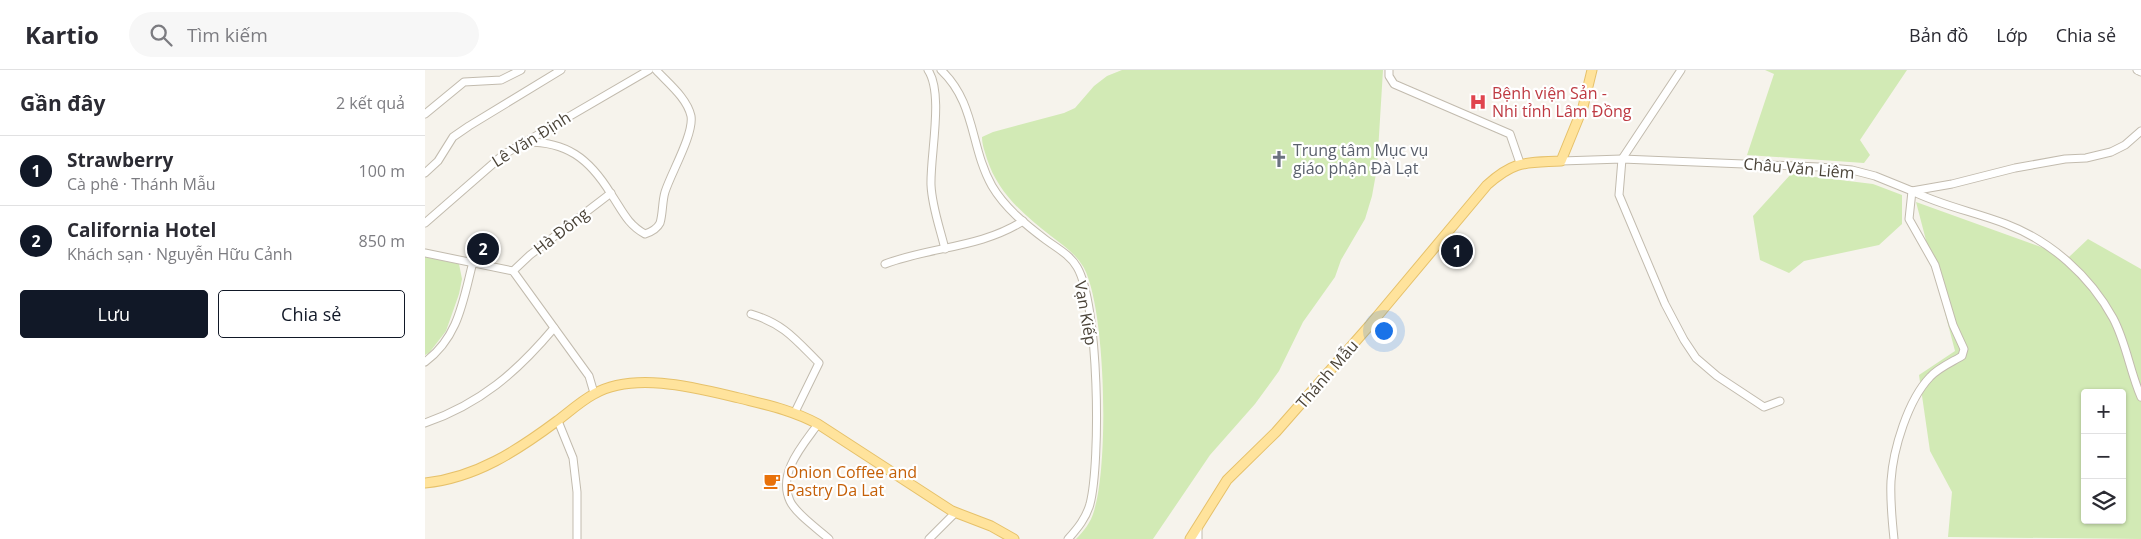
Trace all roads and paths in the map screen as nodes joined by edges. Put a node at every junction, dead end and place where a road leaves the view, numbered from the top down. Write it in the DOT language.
graph roads {
  1 [pos="521,70"];
  2 [pos="561,70"];
  3 [pos="649,70"];
  4 [pos="656,70"];
  5 [pos="928,70"];
  6 [pos="941,70"];
  7 [pos="1389,70"];
  8 [pos="1592,70"];
  9 [pos="1681,70"];
  10 [pos="2137,70"];
  11 [pos="2141,72"];
  12 [pos="425,114"];
  13 [pos="2141,131"];
  14 [pos="524,142"];
  15 [pos="1622,158"];
  16 [pos="1561,161"];
  17 [pos="1519,163"];
  18 [pos="425,174"];
  19 [pos="1912,192"];
  20 [pos="611,193"];
  21 [pos="1023,221"];
  22 [pos="425,223"];
  23 [pos="945,249"];
  24 [pos="425,253"];
  25 [pos="473,262"];
  26 [pos="885,264"];
  27 [pos="513,271"];
  28 [pos="751,314"];
  29 [pos="554,328"];
  30 [pos="425,362"];
  31 [pos="595,393"];
  32 [pos="2141,397"];
  33 [pos="1780,401"];
  34 [pos="795,412"];
  35 [pos="558,421"];
  36 [pos="425,423"];
  37 [pos="818,424"];
  38 [pos="425,483"];
  39 [pos="955,512"];
  40 [pos="1198,528"];
  41 [pos="577,539"];
  42 [pos="829,539"];
  43 [pos="929,539"];
  44 [pos="1014,539"];
  45 [pos="1068,539"];
  46 [pos="1191,539"];
  47 [pos="1198,539"];
  48 [pos="1894,539"];
  1 -- 12 [label="street"];
  2 -- 18 [label="street"];
  3 -- 14 [label="street, Lê Văn Định"];
  4 -- 20 [label="street"];
  5 -- 23 [label="street"];
  6 -- 21 [label="street, Vạn Kiếp"];
  7 -- 17 [label="street"];
  8 -- 16 [label="main road"];
  9 -- 15 [label="street"];
  10 -- 11 [label="street"];
  13 -- 19 [label="street"];
  14 -- 20 [label="street"];
  14 -- 22 [label="street, Lê Văn Định"];
  15 -- 16 [label="street, Châu Văn Liêm"];
  15 -- 19 [label="street, Châu Văn Liêm"];
  15 -- 33 [label="street"];
  16 -- 17 [label="main road, Thánh Mẫu"];
  17 -- 40 [label="main road, Thánh Mẫu"];
  19 -- 32 [label="street, Châu Văn Liêm"];
  19 -- 48 [label="street"];
  20 -- 27 [label="street, Hà Đông"];
  21 -- 23 [label="street"];
  21 -- 45 [label="street, Vạn Kiếp"];
  23 -- 26 [label="street"];
  24 -- 25 [label="street"];
  25 -- 27 [label="street"];
  25 -- 30 [label="street"];
  27 -- 29 [label="street"];
  28 -- 34 [label="street"];
  29 -- 31 [label="street"];
  29 -- 36 [label="street"];
  31 -- 34 [label="main road"];
  31 -- 35 [label="main road"];
  34 -- 37 [label="main road"];
  35 -- 38 [label="main road"];
  35 -- 41 [label="street"];
  37 -- 39 [label="main road"];
  37 -- 42 [label="street"];
  39 -- 43 [label="street"];
  39 -- 44 [label="main road"];
  40 -- 46 [label="main road, Thánh Mẫu"];
  40 -- 47 [label="street"];
}
